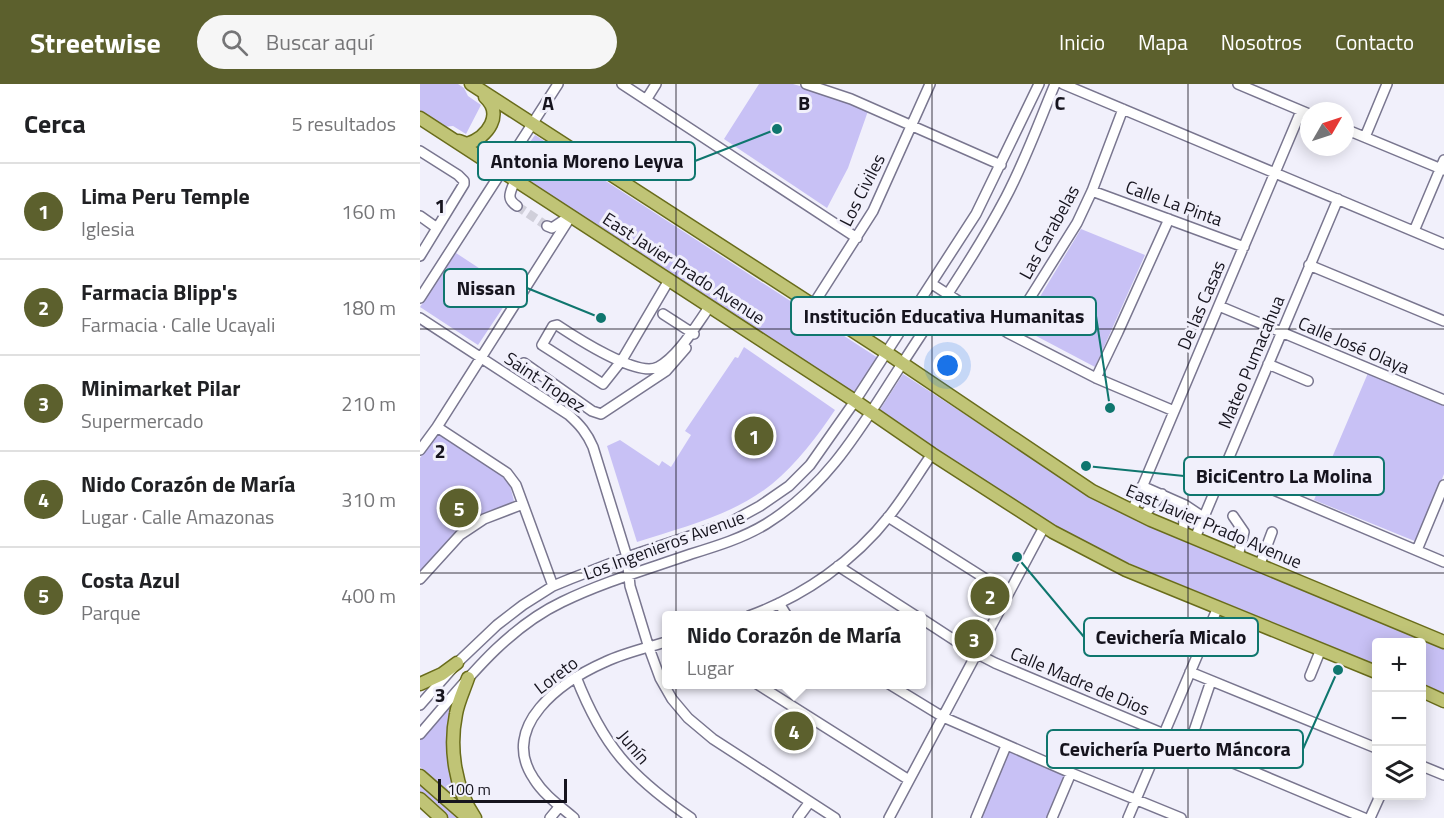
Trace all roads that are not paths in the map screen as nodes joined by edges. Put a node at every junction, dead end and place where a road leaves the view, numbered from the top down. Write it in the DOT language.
graph roads {
  1 [pos="471,84"];
  2 [pos="558,84"];
  3 [pos="621,84"];
  4 [pos="656,84"];
  5 [pos="806,84"];
  6 [pos="930,84"];
  7 [pos="1039,84"];
  8 [pos="1055,84"];
  9 [pos="1063,84"];
  10 [pos="1238,84"];
  11 [pos="1387,84"];
  12 [pos="646,100"];
  13 [pos="1123,109"];
  14 [pos="1300,111"];
  15 [pos="420,118"];
  16 [pos="532,123"];
  17 [pos="1300,123"];
  18 [pos="912,125"];
  19 [pos="1354,133"];
  20 [pos="450,138"];
  21 [pos="1365,138"];
  22 [pos="420,151"];
  23 [pos="1000,165"];
  24 [pos="1443,166"];
  25 [pos="501,171"];
  26 [pos="1275,173"];
  27 [pos="515,180"];
  28 [pos="1092,191"];
  29 [pos="1338,199"];
  30 [pos="517,206"];
  31 [pos="420,216"];
  32 [pos="570,216"];
  33 [pos="1169,219"];
  34 [pos="547,226"];
  35 [pos="437,228"];
  36 [pos="1414,231"];
  37 [pos="857,238"];
  38 [pos="1444,244"];
  39 [pos="1244,247"];
  40 [pos="420,256"];
  41 [pos="1310,265"];
  42 [pos="669,280"];
  43 [pos="932,284"];
  44 [pos="947,294"];
  45 [pos="420,298"];
  46 [pos="813,304"];
  47 [pos="1219,306"];
  48 [pos="712,308"];
  49 [pos="663,314"];
  50 [pos="420,318"];
  51 [pos="1444,321"];
  52 [pos="1281,332"];
  53 [pos="694,333"];
  54 [pos="1008,333"];
  55 [pos="887,352"];
  56 [pos="481,358"];
  57 [pos="622,360"];
  58 [pos="524,363"];
  59 [pos="902,363"];
  60 [pos="1268,364"];
  61 [pos="1096,378"];
  62 [pos="1308,381"];
  63 [pos="1444,400"];
  64 [pos="855,401"];
  65 [pos="871,411"];
  66 [pos="1174,411"];
  67 [pos="437,427"];
  68 [pos="420,450"];
  69 [pos="932,454"];
  70 [pos="1224,470"];
  71 [pos="1444,485"];
  72 [pos="1142,486"];
  73 [pos="1162,494"];
  74 [pos="523,504"];
  75 [pos="1185,505"];
  76 [pos="1137,514"];
  77 [pos="1233,516"];
  78 [pos="888,517"];
  79 [pos="1203,518"];
  80 [pos="1044,527"];
  81 [pos="1272,532"];
  82 [pos="1182,533"];
  83 [pos="1195,538"];
  84 [pos="1417,550"];
  85 [pos="1238,556"];
  86 [pos="627,557"];
  87 [pos="1444,562"];
  88 [pos="1260,564"];
  89 [pos="838,566"];
  90 [pos="629,575"];
  91 [pos="420,579"];
  92 [pos="553,586"];
  93 [pos="1008,593"];
  94 [pos="779,603"];
  95 [pos="1218,607"];
  96 [pos="759,611"];
  97 [pos="784,611"];
  98 [pos="910,611"];
  99 [pos="926,622"];
  100 [pos="1444,642"];
  101 [pos="662,643"];
  102 [pos="649,648"];
  103 [pos="1321,649"];
  104 [pos="976,654"];
  105 [pos="458,663"];
  106 [pos="1372,670"];
  107 [pos="1190,672"];
  108 [pos="1310,676"];
  109 [pos="576,677"];
  110 [pos="468,678"];
  111 [pos="662,679"];
  112 [pos="1211,681"];
  113 [pos="420,684"];
  114 [pos="666,689"];
  115 [pos="766,689"];
  116 [pos="897,689"];
  117 [pos="1424,692"];
  118 [pos="1444,701"];
  119 [pos="420,705"];
  120 [pos="943,717"];
  121 [pos="1194,731"];
  122 [pos="420,734"];
  123 [pos="1164,734"];
  124 [pos="1006,746"];
  125 [pos="1372,746"];
  126 [pos="1426,768"];
  127 [pos="1071,773"];
  128 [pos="1444,775"];
  129 [pos="420,776"];
  130 [pos="909,780"];
  131 [pos="420,799"];
  132 [pos="1136,800"];
  133 [pos="1378,800"];
  134 [pos="809,802"];
  135 [pos="560,806"];
  136 [pos="441,818"];
  137 [pos="468,818"];
  138 [pos="475,818"];
  139 [pos="550,818"];
  140 [pos="574,818"];
  141 [pos="691,818"];
  142 [pos="798,818"];
  143 [pos="835,818"];
  144 [pos="889,818"];
  145 [pos="976,818"];
  146 [pos="1052,818"];
  147 [pos="1128,818"];
  148 [pos="1181,818"];
  149 [pos="1364,818"];
  150 [pos="1370,818"];
  1 -- 16 [label="main road, East Javier Prado Avenue"];
  1 -- 20 [label="main road"];
  2 -- 16 [label="street"];
  3 -- 12 [label="street"];
  4 -- 12 [label="street"];
  5 -- 18 [label="street"];
  6 -- 18 [label="street, Los Civiles"];
  7 -- 23 [label="street"];
  8 -- 44 [label="street, Los Ingenieros Avenue"];
  9 -- 13 [label="street"];
  10 -- 14 [label="street"];
  11 -- 21 [label="street"];
  12 -- 37 [label="street"];
  13 -- 26 [label="street"];
  13 -- 28 [label="street, Las Carabelas"];
  15 -- 20 [label="main road, East Javier Prado Avenue"];
  16 -- 25 [label="street"];
  16 -- 46 [label="main road, East Javier Prado Avenue"];
  17 -- 26 [label="street, De las Casas"];
  18 -- 23 [label="street"];
  18 -- 37 [label="street, Los Civiles"];
  19 -- 21 [label="street"];
  20 -- 25 [label="main road, East Javier Prado Avenue"];
  21 -- 24 [label="street"];
  22 -- 35 [label="street"];
  23 -- 43 [label="street"];
  24 -- 36 [label="street"];
  25 -- 27 [label="main road, East Javier Prado Avenue"];
  25 -- 45 [label="street"];
  26 -- 29 [label="street"];
  26 -- 39 [label="street, De las Casas"];
  27 -- 30 [label="street"];
  27 -- 32 [label="main road, East Javier Prado Avenue"];
  28 -- 33 [label="street, Calle La Pinta"];
  28 -- 54 [label="street, Las Carabelas"];
  29 -- 36 [label="street"];
  29 -- 41 [label="street, Mateo Pumacahua"];
  31 -- 35 [label="street"];
  32 -- 34 [label="street"];
  32 -- 42 [label="main road, East Javier Prado Avenue"];
  32 -- 56 [label="street"];
  33 -- 39 [label="street, Calle La Pinta"];
  33 -- 61 [label="street"];
  35 -- 40 [label="street"];
  36 -- 38 [label="street"];
  37 -- 46 [label="street, Los Civiles"];
  39 -- 47 [label="street, De las Casas"];
  41 -- 51 [label="street"];
  41 -- 52 [label="street, Mateo Pumacahua"];
  42 -- 48 [label="main road, East Javier Prado Avenue"];
  42 -- 57 [label="street"];
  43 -- 44 [label="street"];
  43 -- 55 [label="street"];
  44 -- 54 [label="street"];
  44 -- 59 [label="street, Los Ingenieros Avenue"];
  46 -- 55 [label="main road, East Javier Prado Avenue"];
  47 -- 52 [label="street, Calle José Olaya"];
  47 -- 66 [label="street, De las Casas"];
  48 -- 53 [label="street"];
  48 -- 64 [label="main road, East Javier Prado Avenue"];
  49 -- 53 [label="street"];
  50 -- 56 [label="street, Saint Tropez"];
  52 -- 60 [label="street, Mateo Pumacahua"];
  52 -- 63 [label="street, Calle José Olaya"];
  53 -- 57 [label="street"];
  53 -- 58 [label="street"];
  54 -- 61 [label="street"];
  55 -- 59 [label="main road, East Javier Prado Avenue"];
  55 -- 64 [label="street"];
  56 -- 67 [label="street"];
  56 -- 86 [label="street, Saint Tropez"];
  57 -- 57 [label="street"];
  59 -- 65 [label="street, Los Ingenieros Avenue"];
  59 -- 76 [label="main road, East Javier Prado Avenue"];
  60 -- 62 [label="street"];
  60 -- 70 [label="street, Mateo Pumacahua"];
  61 -- 66 [label="street"];
  64 -- 65 [label="main road, East Javier Prado Avenue"];
  64 -- 86 [label="street"];
  65 -- 69 [label="main road, East Javier Prado Avenue"];
  65 -- 90 [label="street, Los Ingenieros Avenue"];
  66 -- 72 [label="street, De las Casas"];
  67 -- 68 [label="street"];
  67 -- 74 [label="street"];
  69 -- 78 [label="street"];
  69 -- 80 [label="main road, East Javier Prado Avenue"];
  70 -- 79 [label="street, Mateo Pumacahua"];
  70 -- 84 [label="street"];
  71 -- 84 [label="street"];
  72 -- 73 [label="street"];
  72 -- 76 [label="street, De las Casas"];
  73 -- 75 [label="street"];
  73 -- 76 [label="street"];
  74 -- 91 [label="street"];
  74 -- 92 [label="street"];
  75 -- 79 [label="street"];
  75 -- 82 [label="street"];
  76 -- 82 [label="main road, East Javier Prado Avenue"];
  77 -- 85 [label="street"];
  78 -- 89 [label="street"];
  78 -- 93 [label="street"];
  79 -- 83 [label="street, Mateo Pumacahua"];
  80 -- 93 [label="street"];
  80 -- 95 [label="main road, East Javier Prado Avenue"];
  81 -- 88 [label="street"];
  82 -- 83 [label="main road, East Javier Prado Avenue"];
  83 -- 85 [label="main road, East Javier Prado Avenue"];
  84 -- 87 [label="street"];
  85 -- 88 [label="main road, East Javier Prado Avenue"];
  86 -- 90 [label="street, Saint Tropez"];
  86 -- 92 [label="street"];
  88 -- 100 [label="main road, East Javier Prado Avenue"];
  89 -- 94 [label="street"];
  89 -- 98 [label="street"];
  90 -- 102 [label="street, Saint Tropez"];
  90 -- 110 [label="street, Los Ingenieros Avenue"];
  92 -- 105 [label="street"];
  93 -- 104 [label="street"];
  94 -- 96 [label="street"];
  94 -- 97 [label="street"];
  95 -- 103 [label="main road, East Javier Prado Avenue"];
  95 -- 107 [label="street"];
  99 -- 104 [label="street, Calle Madre de Dios"];
  101 -- 102 [label="street, Loreto"];
  102 -- 109 [label="street, Loreto"];
  102 -- 111 [label="street, Saint Tropez"];
  103 -- 106 [label="main road, East Javier Prado Avenue"];
  103 -- 108 [label="street"];
  104 -- 120 [label="street"];
  104 -- 123 [label="street, Calle Madre de Dios"];
  105 -- 113 [label="main road"];
  105 -- 119 [label="street"];
  107 -- 112 [label="street"];
  107 -- 123 [label="street"];
  109 -- 135 [label="street, Loreto"];
  109 -- 141 [label="street, Junín"];
  110 -- 122 [label="street, Los Ingenieros Avenue"];
  110 -- 138 [label="main road"];
  112 -- 121 [label="street"];
  112 -- 125 [label="street"];
  114 -- 134 [label="street, Saint Tropez"];
  115 -- 130 [label="street"];
  116 -- 120 [label="street"];
  117 -- 118 [label="main road"];
  120 -- 124 [label="street"];
  120 -- 130 [label="street"];
  123 -- 132 [label="street"];
  123 -- 149 [label="street, Calle Madre de Dios"];
  124 -- 127 [label="street"];
  124 -- 145 [label="street"];
  126 -- 128 [label="street"];
  127 -- 132 [label="street"];
  127 -- 146 [label="street"];
  129 -- 137 [label="main road"];
  130 -- 144 [label="street"];
  131 -- 136 [label="main road"];
  132 -- 147 [label="street"];
  132 -- 148 [label="street"];
  133 -- 150 [label="street"];
  134 -- 142 [label="street"];
  134 -- 143 [label="street, Saint Tropez"];
  135 -- 139 [label="street"];
  135 -- 140 [label="street, Loreto"];
}
